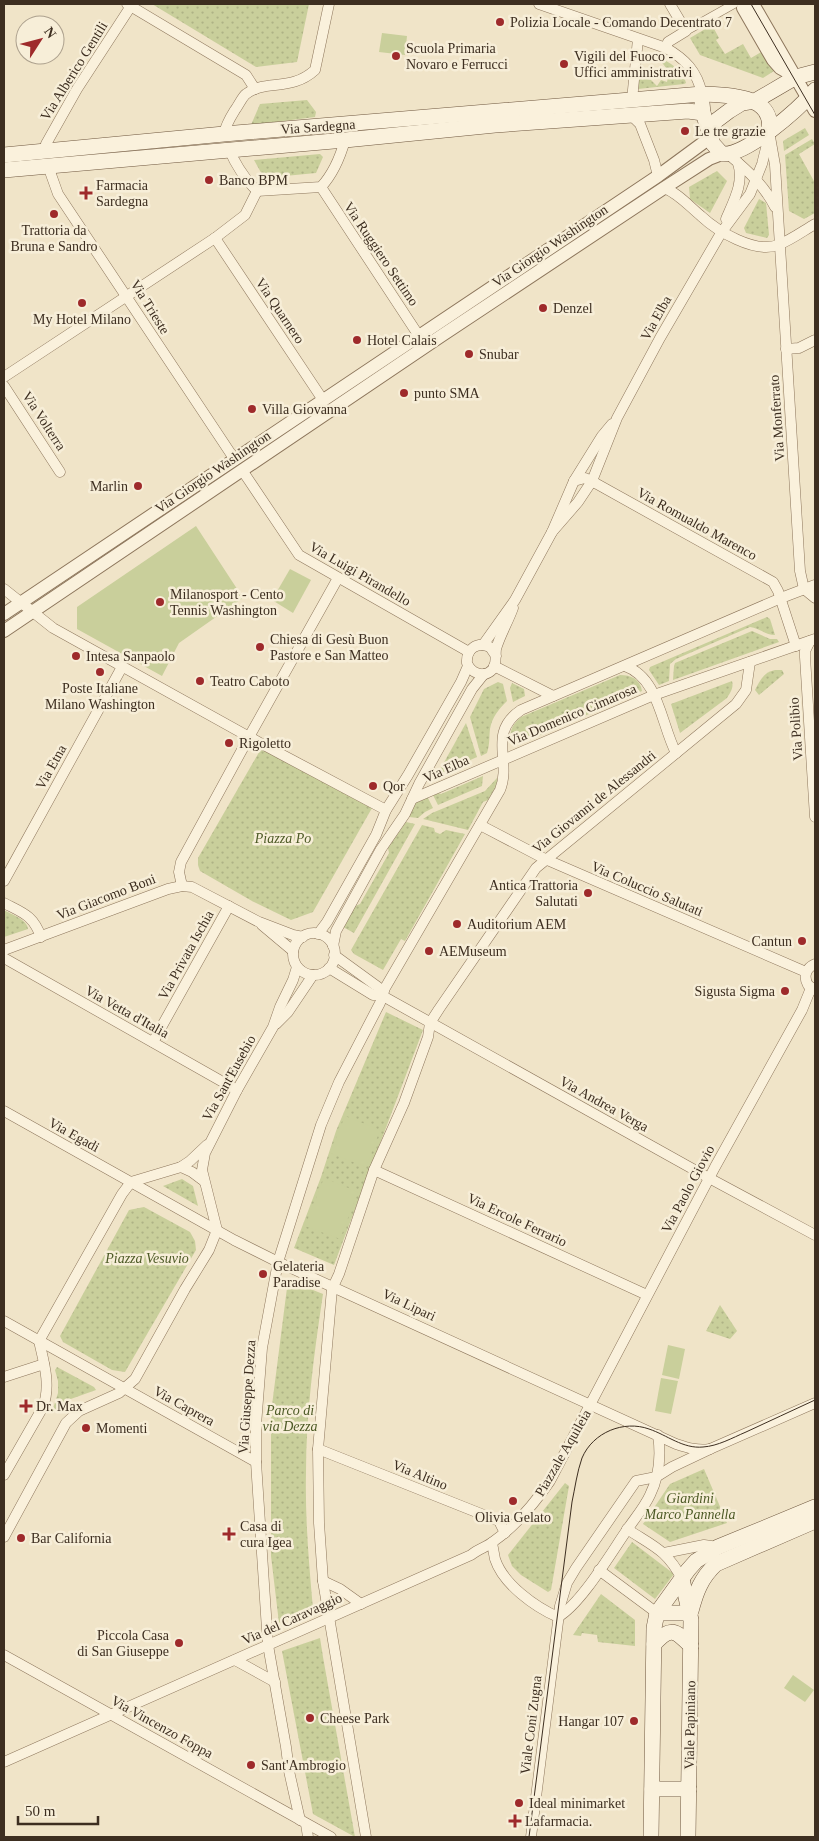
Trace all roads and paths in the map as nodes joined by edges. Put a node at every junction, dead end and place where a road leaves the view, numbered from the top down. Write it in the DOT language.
graph roads {
  1 [pos="329,4"];
  2 [pos="539,4"];
  3 [pos="670,4"];
  4 [pos="734,4"];
  5 [pos="744,4"];
  6 [pos="753,4"];
  7 [pos="129,5"];
  8 [pos="686,31"];
  9 [pos="638,39"];
  10 [pos="666,48"];
  11 [pos="815,72"];
  12 [pos="796,77"];
  13 [pos="255,89"];
  14 [pos="702,94"];
  15 [pos="632,100"];
  16 [pos="813,100"];
  17 [pos="755,101"];
  18 [pos="703,112"];
  19 [pos="631,115"];
  20 [pos="344,125"];
  21 [pos="768,131"];
  22 [pos="224,134"];
  23 [pos="711,135"];
  24 [pos="345,140"];
  25 [pos="229,149"];
  26 [pos="4,155"];
  27 [pos="729,157"];
  28 [pos="47,159"];
  29 [pos="4,170"];
  30 [pos="658,176"];
  31 [pos="756,179"];
  32 [pos="320,187"];
  33 [pos="664,188"];
  34 [pos="258,191"];
  35 [pos="777,210"];
  36 [pos="815,224"];
  37 [pos="721,232"];
  38 [pos="214,238"];
  39 [pos="779,245"];
  40 [pos="127,296"];
  41 [pos="815,340"];
  42 [pos="423,342"];
  43 [pos="786,349"];
  44 [pos="4,376"];
  45 [pos="4,386"];
  46 [pos="323,400"];
  47 [pos="330,411"];
  48 [pos="617,418"];
  49 [pos="238,465"];
  50 [pos="60,472"];
  51 [pos="574,481"];
  52 [pos="592,481"];
  53 [pos="552,532"];
  54 [pos="338,578"];
  55 [pos="815,585"];
  56 [pos="4,589"];
  57 [pos="804,589"];
  58 [pos="781,598"];
  59 [pos="815,598"];
  60 [pos="515,600"];
  61 [pos="21,603"];
  62 [pos="32,612"];
  63 [pos="4,614"];
  64 [pos="4,631"];
  65 [pos="812,640"];
  66 [pos="483,645"];
  67 [pos="796,646"];
  68 [pos="469,652"];
  69 [pos="495,661"];
  70 [pos="750,662"];
  71 [pos="468,666"];
  72 [pos="625,666"];
  73 [pos="122,667"];
  74 [pos="484,674"];
  75 [pos="654,695"];
  76 [pos="553,696"];
  77 [pos="248,737"];
  78 [pos="676,753"];
  79 [pos="502,760"];
  80 [pos="412,799"];
  81 [pos="386,810"];
  82 [pos="815,818"];
  83 [pos="480,825"];
  84 [pos="545,860"];
  85 [pos="4,881"];
  86 [pos="182,886"];
  87 [pos="4,903"];
  88 [pos="229,906"];
  89 [pos="260,922"];
  90 [pos="318,934"];
  91 [pos="303,936"];
  92 [pos="41,937"];
  93 [pos="4,950"];
  94 [pos="334,950"];
  95 [pos="293,951"];
  96 [pos="4,958"];
  97 [pos="815,964"];
  98 [pos="297,967"];
  99 [pos="329,968"];
  100 [pos="806,972"];
  101 [pos="312,975"];
  102 [pos="813,989"];
  103 [pos="381,995"];
  104 [pos="430,1023"];
  105 [pos="273,1027"];
  106 [pos="153,1042"];
  107 [pos="237,1090"];
  108 [pos="4,1111"];
  109 [pos="210,1142"];
  110 [pos="181,1167"];
  111 [pos="374,1170"];
  112 [pos="709,1178"];
  113 [pos="204,1181"];
  114 [pos="131,1182"];
  115 [pos="217,1230"];
  116 [pos="815,1235"];
  117 [pos="278,1262"];
  118 [pos="333,1286"];
  119 [pos="647,1295"];
  120 [pos="4,1321"];
  121 [pos="39,1341"];
  122 [pos="44,1364"];
  123 [pos="4,1377"];
  124 [pos="125,1389"];
  125 [pos="815,1403"];
  126 [pos="590,1404"];
  127 [pos="658,1435"];
  128 [pos="710,1449"];
  129 [pos="318,1450"];
  130 [pos="256,1462"];
  131 [pos="4,1475"];
  132 [pos="656,1477"];
  133 [pos="815,1507"];
  134 [pos="815,1521"];
  135 [pos="627,1529"];
  136 [pos="505,1533"];
  137 [pos="4,1537"];
  138 [pos="492,1543"];
  139 [pos="718,1547"];
  140 [pos="664,1553"];
  141 [pos="471,1555"];
  142 [pos="496,1560"];
  143 [pos="599,1570"];
  144 [pos="682,1579"];
  145 [pos="323,1581"];
  146 [pos="361,1604"];
  147 [pos="690,1612"];
  148 [pos="657,1613"];
  149 [pos="329,1617"];
  150 [pos="558,1617"];
  151 [pos="654,1644"];
  152 [pos="268,1645"];
  153 [pos="691,1646"];
  154 [pos="4,1655"];
  155 [pos="235,1660"];
  156 [pos="275,1682"];
  157 [pos="110,1715"];
  158 [pos="4,1762"];
  159 [pos="652,1788"];
  160 [pos="689,1790"];
  161 [pos="303,1822"];
  162 [pos="366,1834"];
  163 [pos="308,1837"];
  164 [pos="331,1837"];
  165 [pos="531,1837"];
  166 [pos="651,1837"];
  167 [pos="688,1837"];
  1 -- 13 [label="street"];
  2 -- 9 [label="street"];
  3 -- 8 [label="street"];
  4 -- 8 [label="street"];
  5 -- 12 [label="street"];
  6 -- 12 [label="street"];
  7 -- 13 [label="street"];
  7 -- 28 [label="street, Via Alberico Gentili"];
  8 -- 10 [label="street"];
  9 -- 10 [label="street"];
  9 -- 15 [label="street"];
  10 -- 14 [label="street"];
  11 -- 12 [label="main road"];
  12 -- 16 [label="street"];
  12 -- 17 [label="main road"];
  13 -- 22 [label="street"];
  14 -- 15 [label="main road, Via Sardegna"];
  14 -- 17 [label="main road, Via Sardegna"];
  14 -- 18 [label="main road"];
  15 -- 20 [label="main road, Via Sardegna"];
  16 -- 21 [label="main road"];
  17 -- 21 [label="main road"];
  17 -- 23 [label="main road"];
  18 -- 19 [label="main road, Via Sardegna"];
  18 -- 23 [label="main road"];
  19 -- 24 [label="main road, Via Sardegna"];
  19 -- 30 [label="street"];
  20 -- 22 [label="main road, Via Sardegna"];
  20 -- 24 [label="main road"];
  21 -- 27 [label="main road"];
  21 -- 31 [label="street"];
  21 -- 35 [label="street, Via Monferrato"];
  22 -- 25 [label="main road"];
  22 -- 28 [label="main road, Via Sardegna"];
  23 -- 27 [label="main road"];
  23 -- 30 [label="street, Via Giorgio Washington"];
  24 -- 25 [label="main road, Via Sardegna"];
  24 -- 32 [label="street"];
  25 -- 28 [label="main road, Via Sardegna"];
  25 -- 34 [label="street"];
  26 -- 28 [label="main road, Via Sardegna"];
  27 -- 31 [label="street"];
  27 -- 33 [label="street, Via Giorgio Washington"];
  27 -- 37 [label="street"];
  28 -- 29 [label="main road, Via Sardegna"];
  28 -- 40 [label="street, Via Trieste"];
  30 -- 42 [label="street, Via Giorgio Washington"];
  31 -- 35 [label="street"];
  31 -- 37 [label="street"];
  32 -- 34 [label="street"];
  32 -- 42 [label="street, Via Ruggiero Settimo"];
  33 -- 37 [label="street"];
  33 -- 42 [label="street, Via Giorgio Washington"];
  34 -- 38 [label="street"];
  35 -- 39 [label="street, Via Monferrato"];
  36 -- 39 [label="street"];
  37 -- 39 [label="street"];
  37 -- 48 [label="street, Via Elba"];
  38 -- 40 [label="street"];
  38 -- 46 [label="street, Via Quarnero"];
  39 -- 43 [label="street, Via Monferrato"];
  40 -- 44 [label="street"];
  40 -- 49 [label="street, Via Trieste"];
  41 -- 43 [label="street"];
  42 -- 46 [label="street, Via Giorgio Washington"];
  42 -- 47 [label="street, Via Giorgio Washington"];
  43 -- 57 [label="street, Via Monferrato"];
  45 -- 50 [label="street, Via Volterra"];
  46 -- 47 [label="street"];
  46 -- 49 [label="street, Via Giorgio Washington"];
  47 -- 49 [label="street, Via Giorgio Washington"];
  48 -- 51 [label="street, Via Elba"];
  48 -- 52 [label="street, Via Elba"];
  49 -- 54 [label="street, Via Luigi Pirandello"];
  49 -- 61 [label="street, Via Giorgio Washington"];
  49 -- 62 [label="street, Via Giorgio Washington"];
  51 -- 52 [label="street"];
  51 -- 53 [label="street, Via Elba"];
  52 -- 53 [label="street, Via Elba"];
  52 -- 58 [label="street, Via Romualdo Marenco"];
  53 -- 60 [label="street, Via Elba"];
  54 -- 68 [label="street, Via Luigi Pirandello"];
  54 -- 77 [label="street"];
  55 -- 57 [label="street, Via Domenico Cimarosa"];
  56 -- 61 [label="street"];
  57 -- 58 [label="street, Via Domenico Cimarosa"];
  57 -- 59 [label="street"];
  58 -- 67 [label="street"];
  58 -- 72 [label="street, Via Domenico Cimarosa"];
  60 -- 66 [label="street, Via Elba"];
  60 -- 69 [label="street, Via Elba"];
  61 -- 62 [label="street"];
  61 -- 63 [label="street, Via Giorgio Washington"];
  62 -- 64 [label="street, Via Giorgio Washington"];
  62 -- 73 [label="street"];
  65 -- 67 [label="street, Via Domenico Cimarosa"];
  65 -- 82 [label="street, Via Polibio"];
  66 -- 68 [label="street"];
  66 -- 69 [label="street"];
  67 -- 70 [label="street, Via Domenico Cimarosa"];
  68 -- 71 [label="street"];
  69 -- 74 [label="street"];
  69 -- 76 [label="street, Via Domenico Cimarosa"];
  70 -- 75 [label="street, Via Domenico Cimarosa"];
  70 -- 78 [label="street"];
  71 -- 74 [label="street"];
  71 -- 81 [label="street, Via Elba"];
  72 -- 75 [label="street, Via Domenico Cimarosa"];
  72 -- 76 [label="street, Via Domenico Cimarosa"];
  73 -- 77 [label="street"];
  73 -- 85 [label="street, Via Etna"];
  74 -- 80 [label="street, Via Elba"];
  75 -- 78 [label="street"];
  75 -- 79 [label="street, Via Domenico Cimarosa"];
  76 -- 79 [label="street, Via Domenico Cimarosa"];
  77 -- 81 [label="street"];
  77 -- 86 [label="street"];
  78 -- 84 [label="street, Via Giovanni de Alessandri"];
  79 -- 80 [label="street, Via Elba"];
  79 -- 83 [label="street"];
  80 -- 94 [label="street"];
  81 -- 90 [label="street"];
  83 -- 84 [label="street, Via Coluccio Salutati"];
  83 -- 103 [label="street"];
  84 -- 100 [label="street, Via Coluccio Salutati"];
  84 -- 104 [label="street, Via Giovanni de Alessandri"];
  86 -- 88 [label="street"];
  86 -- 92 [label="street, Via Giacomo Boni"];
  87 -- 92 [label="street"];
  88 -- 89 [label="street"];
  88 -- 106 [label="street, Via Privata Ischia"];
  89 -- 91 [label="street"];
  89 -- 95 [label="street"];
  90 -- 91 [label="street"];
  90 -- 94 [label="street"];
  91 -- 95 [label="street"];
  92 -- 93 [label="street, Via Giacomo Boni"];
  94 -- 99 [label="street"];
  94 -- 103 [label="street"];
  95 -- 98 [label="street"];
  96 -- 106 [label="street, Via Vetta d'Italia"];
  97 -- 100 [label="street"];
  98 -- 101 [label="street"];
  98 -- 105 [label="street, Via Sant'Eusebio"];
  99 -- 101 [label="street"];
  99 -- 103 [label="street"];
  100 -- 102 [label="street"];
  101 -- 105 [label="street, Via Sant'Eusebio"];
  102 -- 112 [label="street, Via Paolo Giovio"];
  103 -- 104 [label="street, Via Andrea Verga"];
  103 -- 117 [label="street, Via Giuseppe Dezza"];
  104 -- 111 [label="street"];
  104 -- 112 [label="street, Via Andrea Verga"];
  105 -- 107 [label="street, Via Sant'Eusebio"];
  106 -- 107 [label="street, Via Vetta d'Italia"];
  107 -- 109 [label="street, Via Sant'Eusebio"];
  108 -- 114 [label="street, Via Egadi"];
  109 -- 110 [label="street"];
  109 -- 113 [label="street"];
  110 -- 113 [label="street"];
  110 -- 114 [label="street"];
  111 -- 118 [label="street"];
  111 -- 119 [label="street, Via Ercole Ferrario"];
  112 -- 116 [label="street, Via Andrea Verga"];
  112 -- 119 [label="street, Via Paolo Giovio"];
  113 -- 115 [label="street"];
  114 -- 115 [label="street"];
  114 -- 121 [label="street"];
  115 -- 117 [label="street, Via Lipari"];
  115 -- 124 [label="street"];
  117 -- 118 [label="street, Via Lipari"];
  117 -- 130 [label="street, Via Giuseppe Dezza"];
  118 -- 126 [label="street, Via Lipari"];
  118 -- 129 [label="street"];
  119 -- 126 [label="street, Via Paolo Giovio"];
  120 -- 121 [label="street"];
  121 -- 122 [label="street"];
  121 -- 124 [label="street"];
  122 -- 123 [label="street"];
  122 -- 131 [label="street"];
  124 -- 130 [label="street, Via Caprera"];
  124 -- 137 [label="street"];
  125 -- 128 [label="street"];
  126 -- 127 [label="street, Piazzale Aquileia"];
  126 -- 136 [label="street, Piazzale Aquileia"];
  127 -- 128 [label="street, Piazzale Aquileia"];
  127 -- 132 [label="street"];
  128 -- 132 [label="street"];
  129 -- 136 [label="street, Via Altino"];
  129 -- 145 [label="street"];
  130 -- 152 [label="street, Via Giuseppe Dezza"];
  132 -- 135 [label="street"];
  132 -- 150 [label="street"];
  133 -- 139 [label="main road"];
  134 -- 147 [label="main road"];
  135 -- 140 [label="street"];
  135 -- 143 [label="street"];
  136 -- 138 [label="street, Piazzale Aquileia"];
  138 -- 141 [label="street, Via del Caravaggio"];
  138 -- 142 [label="street"];
  139 -- 140 [label="street"];
  139 -- 144 [label="main road"];
  140 -- 144 [label="street"];
  141 -- 142 [label="street"];
  141 -- 146 [label="street, Via del Caravaggio"];
  142 -- 150 [label="street"];
  143 -- 148 [label="street"];
  143 -- 150 [label="street"];
  144 -- 147 [label="main road"];
  144 -- 148 [label="main road"];
  145 -- 146 [label="street, Via del Caravaggio"];
  145 -- 149 [label="street"];
  146 -- 149 [label="street, Via del Caravaggio"];
  147 -- 148 [label="main road"];
  147 -- 153 [label="main road, Viale Papiniano"];
  148 -- 151 [label="main road"];
  149 -- 152 [label="street, Via del Caravaggio"];
  149 -- 162 [label="street"];
  150 -- 165 [label="street, Viale Coni Zugna"];
  151 -- 153 [label="main road"];
  151 -- 159 [label="main road"];
  152 -- 155 [label="street, Via del Caravaggio"];
  152 -- 156 [label="street, Via Giuseppe Dezza"];
  153 -- 160 [label="main road, Viale Papiniano"];
  154 -- 157 [label="street, Via Vincenzo Foppa"];
  155 -- 156 [label="street, Via del Caravaggio"];
  155 -- 157 [label="street, Via del Caravaggio"];
  156 -- 161 [label="street, Via Giuseppe Dezza"];
  157 -- 158 [label="street, Via del Caravaggio"];
  157 -- 161 [label="street, Via Vincenzo Foppa"];
  159 -- 160 [label="main road"];
  159 -- 166 [label="main road"];
  160 -- 167 [label="main road, Viale Papiniano"];
  161 -- 163 [label="street"];
  161 -- 164 [label="street, Via Vincenzo Foppa"];
}
